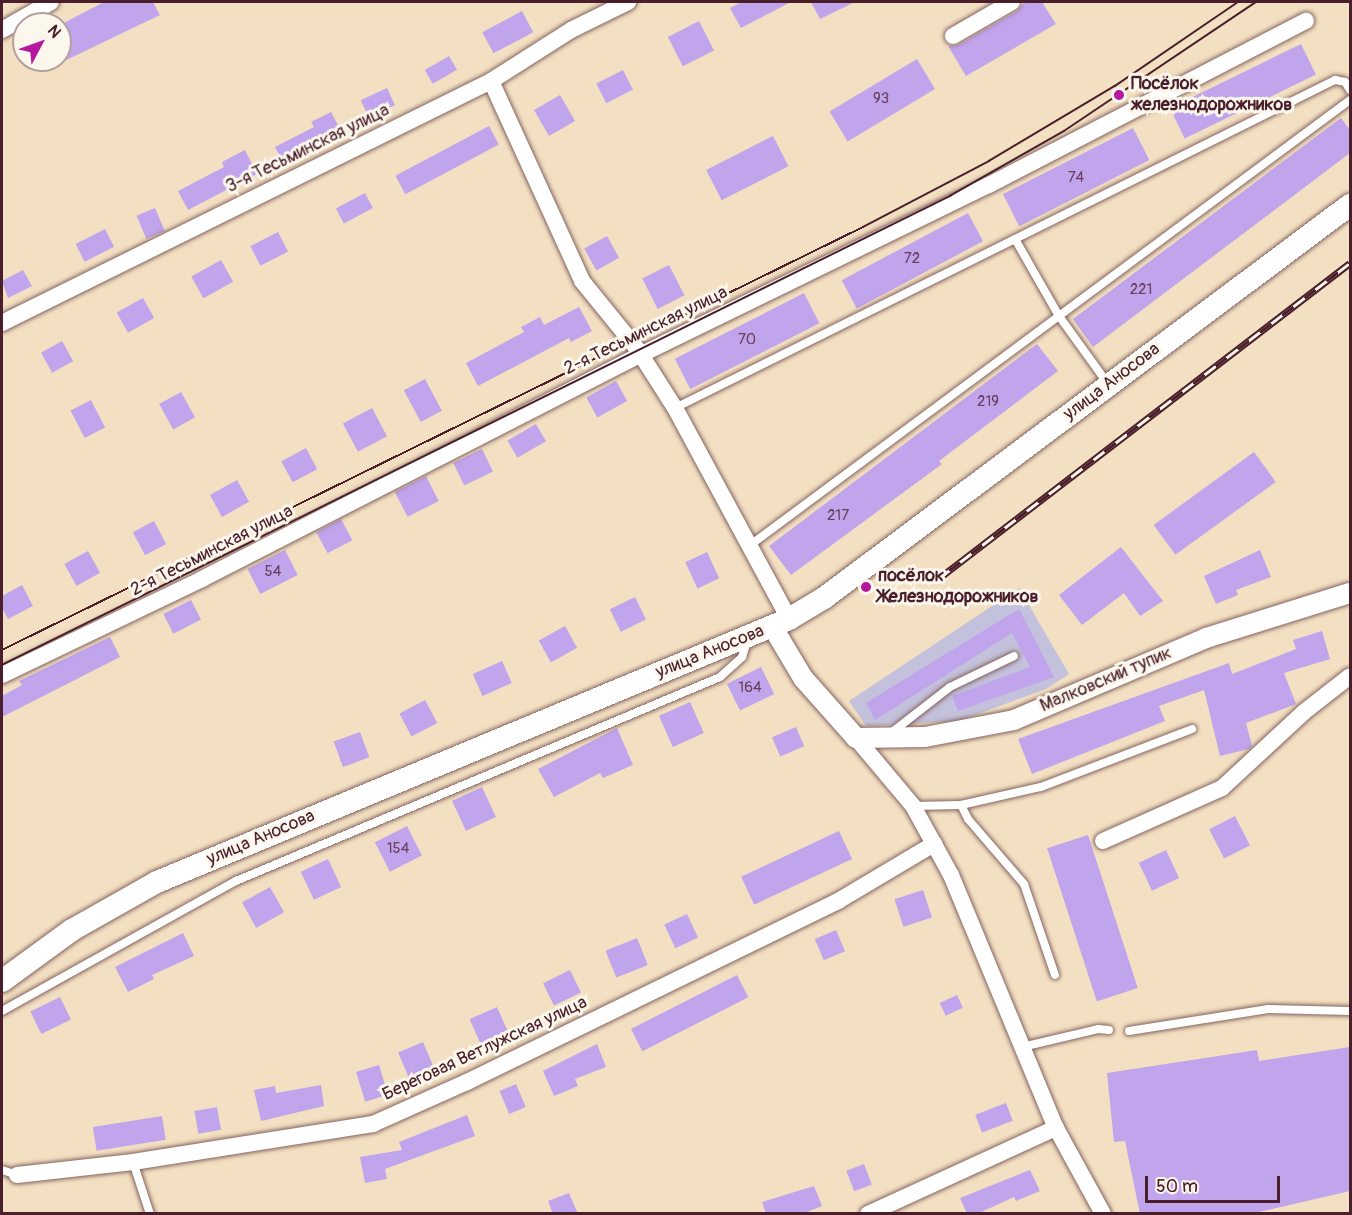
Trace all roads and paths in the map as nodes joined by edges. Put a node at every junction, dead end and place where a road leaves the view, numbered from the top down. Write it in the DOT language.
graph roads {
  1 [pos="51,2"];
  2 [pos="628,2"];
  3 [pos="1011,2"];
  4 [pos="1306,21"];
  5 [pos="2,30"];
  6 [pos="953,36"];
  7 [pos="491,81"];
  8 [pos="1350,90"];
  9 [pos="1350,100"];
  10 [pos="1350,205"];
  11 [pos="1015,239"];
  12 [pos="1059,316"];
  13 [pos="2,323"];
  14 [pos="636,348"];
  15 [pos="1108,384"];
  16 [pos="675,408"];
  17 [pos="749,546"];
  18 [pos="1350,593"];
  19 [pos="781,622"];
  20 [pos="749,636"];
  21 [pos="1014,656"];
  22 [pos="2,675"];
  23 [pos="1350,676"];
  24 [pos="1192,729"];
  25 [pos="856,738"];
  26 [pos="884,740"];
  27 [pos="962,805"];
  28 [pos="913,806"];
  29 [pos="1103,842"];
  30 [pos="934,844"];
  31 [pos="1055,975"];
  32 [pos="2,981"];
  33 [pos="2,1011"];
  34 [pos="1350,1011"];
  35 [pos="1109,1030"];
  36 [pos="1129,1031"];
  37 [pos="1022,1048"];
  38 [pos="1056,1128"];
  39 [pos="133,1162"];
  40 [pos="9,1172"];
  41 [pos="150,1214"];
  42 [pos="868,1214"];
  43 [pos="1103,1214"];
  1 -- 5 [label="street"];
  2 -- 7 [label="street, 3-я Тесьминская улица"];
  3 -- 6 [label="street"];
  4 -- 14 [label="street, 2-я Тесьминская улица"];
  7 -- 13 [label="street, 3-я Тесьминская улица"];
  7 -- 14 [label="street"];
  8 -- 11 [label="lane"];
  9 -- 12 [label="lane"];
  10 -- 15 [label="main road, улица Аносова"];
  11 -- 12 [label="lane"];
  11 -- 16 [label="lane"];
  12 -- 15 [label="lane"];
  12 -- 17 [label="lane"];
  14 -- 16 [label="street"];
  14 -- 22 [label="street, 2-я Тесьминская улица"];
  15 -- 19 [label="main road, улица Аносова"];
  16 -- 17 [label="street"];
  17 -- 19 [label="street"];
  18 -- 26 [label="street, Малковский тупик"];
  19 -- 20 [label="main road, улица Аносова"];
  19 -- 25 [label="street"];
  20 -- 32 [label="main road, улица Аносова"];
  20 -- 33 [label="lane"];
  21 -- 26 [label="lane"];
  23 -- 29 [label="street"];
  24 -- 27 [label="lane"];
  25 -- 26 [label="street, Малковский тупик"];
  25 -- 28 [label="street"];
  27 -- 28 [label="lane"];
  27 -- 31 [label="lane"];
  28 -- 30 [label="street"];
  30 -- 37 [label="street"];
  30 -- 39 [label="street, Береговая Ветлужская улица"];
  34 -- 36 [label="lane"];
  35 -- 37 [label="lane"];
  37 -- 38 [label="street"];
  38 -- 42 [label="street"];
  38 -- 43 [label="street"];
  39 -- 40 [label="street, Береговая Ветлужская улица"];
  39 -- 41 [label="lane"];
}
